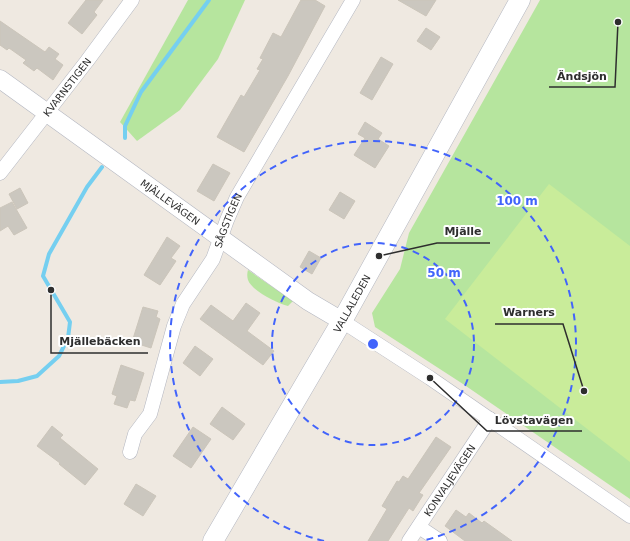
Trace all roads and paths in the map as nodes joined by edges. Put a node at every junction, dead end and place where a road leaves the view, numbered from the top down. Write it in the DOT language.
graph roads {
  1 [pos="132,0"];
  2 [pos="353,0"];
  3 [pos="520,0"];
  4 [pos="0,79"];
  5 [pos="46,112"];
  6 [pos="0,173"];
  7 [pos="221,238"];
  8 [pos="342,321"];
  9 [pos="490,419"];
  10 [pos="130,452"];
  11 [pos="630,516"];
  12 [pos="419,527"];
  13 [pos="213,541"];
  14 [pos="409,541"];
  15 [pos="440,541"];
  1 -- 5 [label="street, KVARNSTIGEN"];
  2 -- 7 [label="street, SÅGSTIGEN"];
  3 -- 8 [label="main road, VALLALEDEN"];
  4 -- 5 [label="street, MJÄLLEVÄGEN"];
  5 -- 6 [label="street, KVARNSTIGEN"];
  5 -- 7 [label="street, MJÄLLEVÄGEN"];
  7 -- 8 [label="street, MJÄLLEVÄGEN"];
  7 -- 10 [label="street, SÅGSTIGEN"];
  8 -- 9 [label="street"];
  8 -- 13 [label="main road, VALLALEDEN"];
  9 -- 11 [label="street"];
  9 -- 12 [label="street, KONVALJEVÄGEN"];
  12 -- 14 [label="street, KONVALJEVÄGEN"];
  12 -- 15 [label="street"];
}
